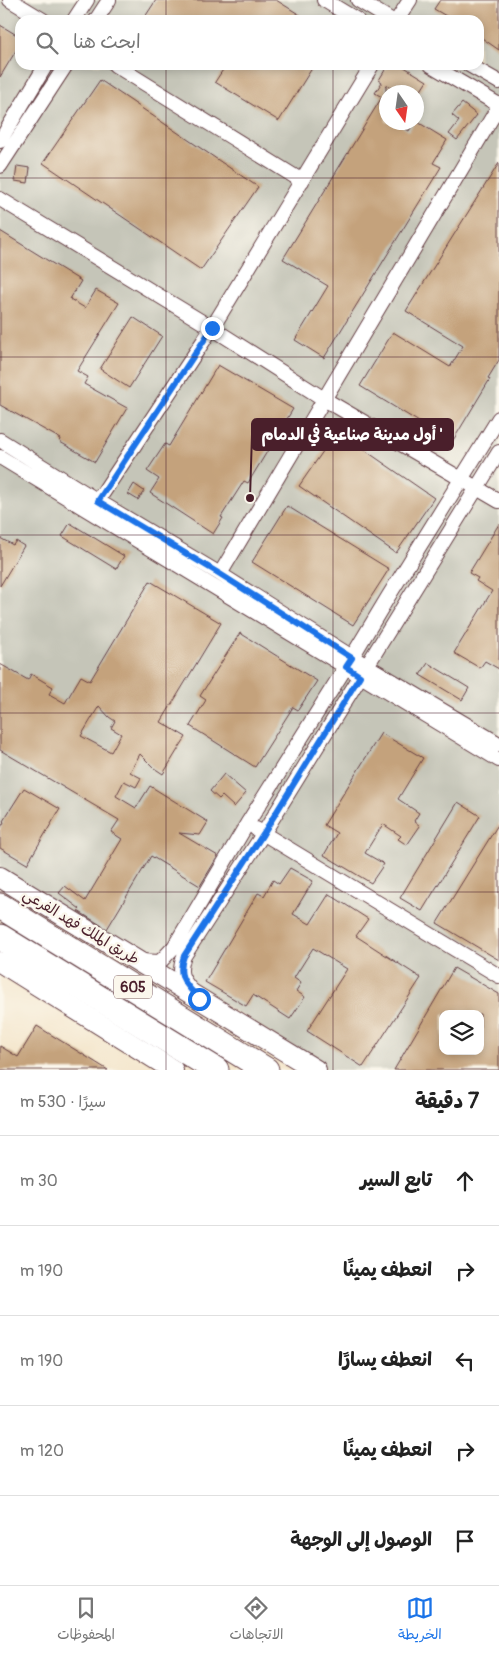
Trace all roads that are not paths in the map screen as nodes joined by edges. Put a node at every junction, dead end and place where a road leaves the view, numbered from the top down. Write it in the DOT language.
graph roads {
  1 [pos="10,0"];
  2 [pos="87,0"];
  3 [pos="109,0"];
  4 [pos="324,0"];
  5 [pos="358,0"];
  6 [pos="410,0"];
  7 [pos="35,15"];
  8 [pos="77,15"];
  9 [pos="99,15"];
  10 [pos="349,15"];
  11 [pos="382,15"];
  12 [pos="400,15"];
  13 [pos="43,70"];
  14 [pos="63,70"];
  15 [pos="123,70"];
  16 [pos="369,70"];
  17 [pos="439,70"];
  18 [pos="478,70"];
  19 [pos="499,82"];
  20 [pos="499,106"];
  21 [pos="0,141"];
  22 [pos="0,166"];
  23 [pos="302,181"];
  24 [pos="0,199"];
  25 [pos="212,328"];
  26 [pos="324,399"];
  27 [pos="499,418"];
  28 [pos="0,440"];
  29 [pos="499,452"];
  30 [pos="0,457"];
  31 [pos="462,480"];
  32 [pos="477,488"];
  33 [pos="499,501"];
  34 [pos="94,507"];
  35 [pos="220,574"];
  36 [pos="388,597"];
  37 [pos="407,600"];
  38 [pos="349,662"];
  39 [pos="364,671"];
  40 [pos="499,744"];
  41 [pos="499,760"];
  42 [pos="248,824"];
  43 [pos="263,834"];
  44 [pos="0,877"];
  45 [pos="0,888"];
  46 [pos="0,906"];
  47 [pos="0,937"];
  48 [pos="138,961"];
  49 [pos="0,962"];
  50 [pos="499,976"];
  51 [pos="148,996"];
  52 [pos="199,999"];
  53 [pos="173,1070"];
  54 [pos="216,1070"];
  55 [pos="266,1070"];
  56 [pos="316,1070"];
  1 -- 7 [label="street"];
  2 -- 8 [label="street"];
  3 -- 9 [label="street"];
  4 -- 10 [label="street"];
  5 -- 11 [label="street"];
  6 -- 12 [label="street"];
  13 -- 21 [label="street"];
  14 -- 22 [label="street"];
  15 -- 23 [label="street"];
  16 -- 23 [label="street"];
  17 -- 20 [label="street"];
  18 -- 19 [label="street"];
  20 -- 26 [label="street"];
  23 -- 25 [label="street"];
  24 -- 25 [label="street"];
  25 -- 26 [label="street"];
  25 -- 34 [label="street"];
  26 -- 31 [label="street"];
  26 -- 35 [label="street"];
  27 -- 31 [label="street"];
  28 -- 34 [label="street"];
  29 -- 32 [label="street"];
  30 -- 34 [label="street"];
  31 -- 32 [label="street"];
  31 -- 36 [label="street"];
  32 -- 33 [label="street"];
  32 -- 37 [label="street"];
  34 -- 35 [label="street"];
  34 -- 38 [label="street"];
  35 -- 38 [label="street"];
  36 -- 37 [label="street"];
  36 -- 38 [label="street"];
  37 -- 39 [label="street"];
  38 -- 39 [label="street"];
  38 -- 42 [label="street"];
  39 -- 40 [label="street"];
  39 -- 41 [label="street"];
  39 -- 43 [label="street"];
  42 -- 43 [label="street"];
  42 -- 48 [label="street"];
  43 -- 50 [label="street"];
  43 -- 52 [label="street"];
  44 -- 48 [label="main road, طريق الملك فهد الفرعي"];
  45 -- 51 [label="highway"];
  46 -- 51 [label="highway, 605"];
  47 -- 54 [label="highway, 605"];
  48 -- 52 [label="main road, طريق الملك فهد الفرعي"];
  49 -- 53 [label="main road"];
  51 -- 55 [label="highway, 605"];
  52 -- 56 [label="main road, طريق الملك فهد الفرعي"];
}
